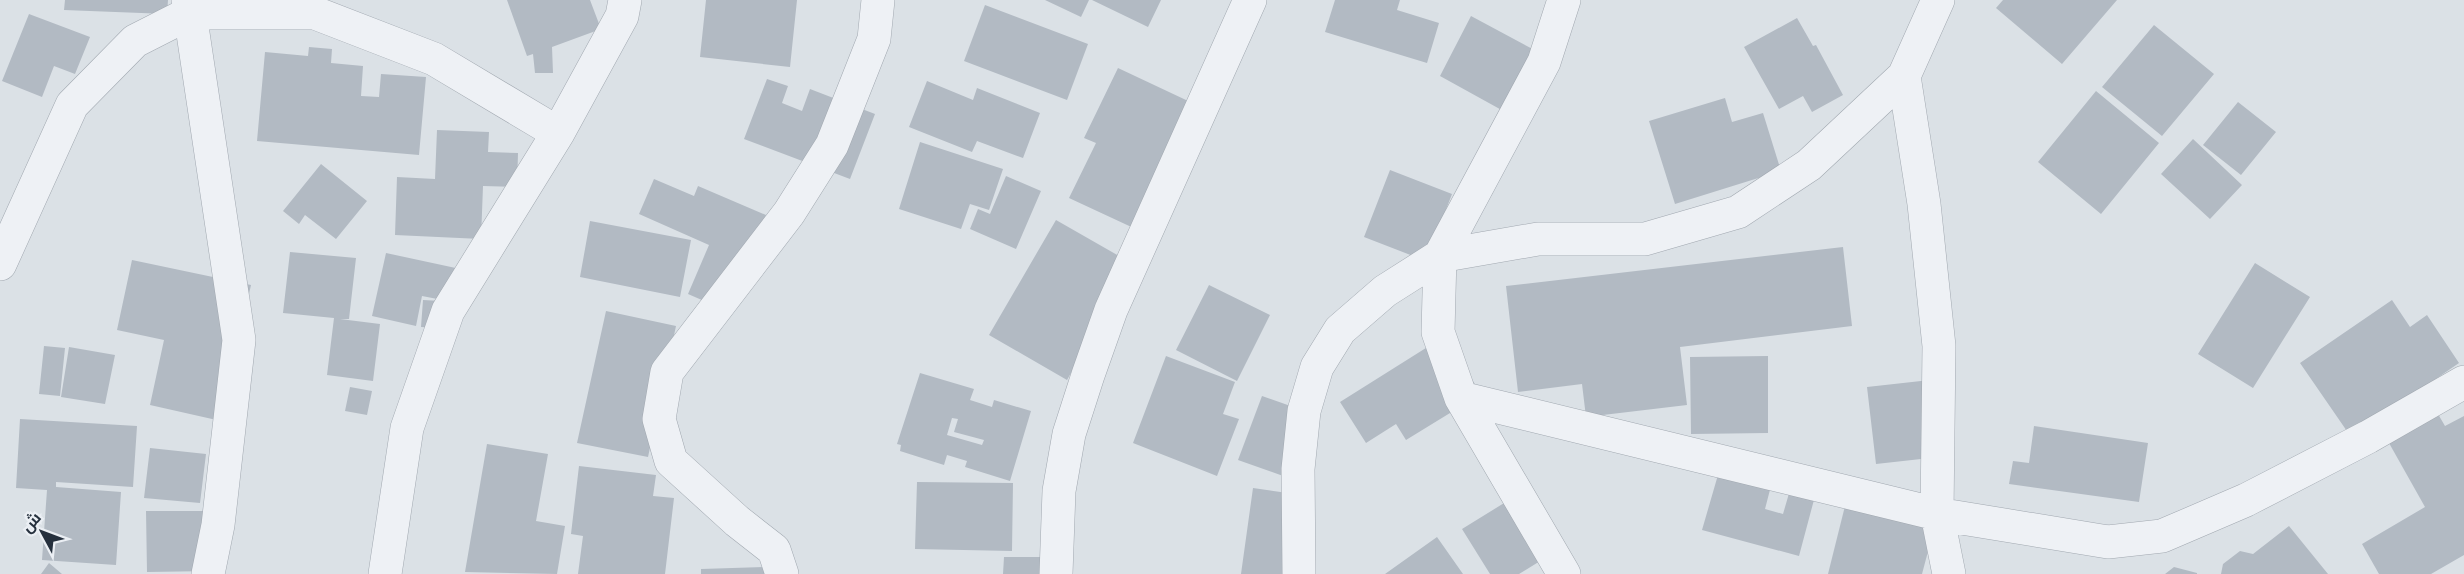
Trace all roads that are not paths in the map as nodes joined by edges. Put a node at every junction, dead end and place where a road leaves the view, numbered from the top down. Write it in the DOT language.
graph roads {
  1 [pos="625,0"];
  2 [pos="878,0"];
  3 [pos="1250,0"];
  4 [pos="1564,0"];
  5 [pos="1938,0"];
  6 [pos="189,6"];
  7 [pos="1904,76"];
  8 [pos="558,133"];
  9 [pos="1440,256"];
  10 [pos="0,264"];
  11 [pos="2464,382"];
  12 [pos="1461,398"];
  13 [pos="1937,514"];
  14 [pos="208,574"];
  15 [pos="385,574"];
  16 [pos="782,574"];
  17 [pos="1056,574"];
  18 [pos="1299,574"];
  19 [pos="1564,574"];
  20 [pos="1949,574"];
  1 -- 8 [label="street"];
  2 -- 16 [label="street"];
  3 -- 17 [label="street"];
  4 -- 9 [label="street"];
  5 -- 7 [label="street"];
  6 -- 8 [label="street"];
  6 -- 10 [label="street"];
  6 -- 14 [label="street"];
  7 -- 9 [label="street"];
  7 -- 13 [label="street"];
  8 -- 15 [label="street"];
  9 -- 12 [label="street"];
  9 -- 18 [label="street"];
  11 -- 13 [label="street"];
  12 -- 13 [label="street"];
  12 -- 19 [label="street"];
  13 -- 20 [label="street"];
}
